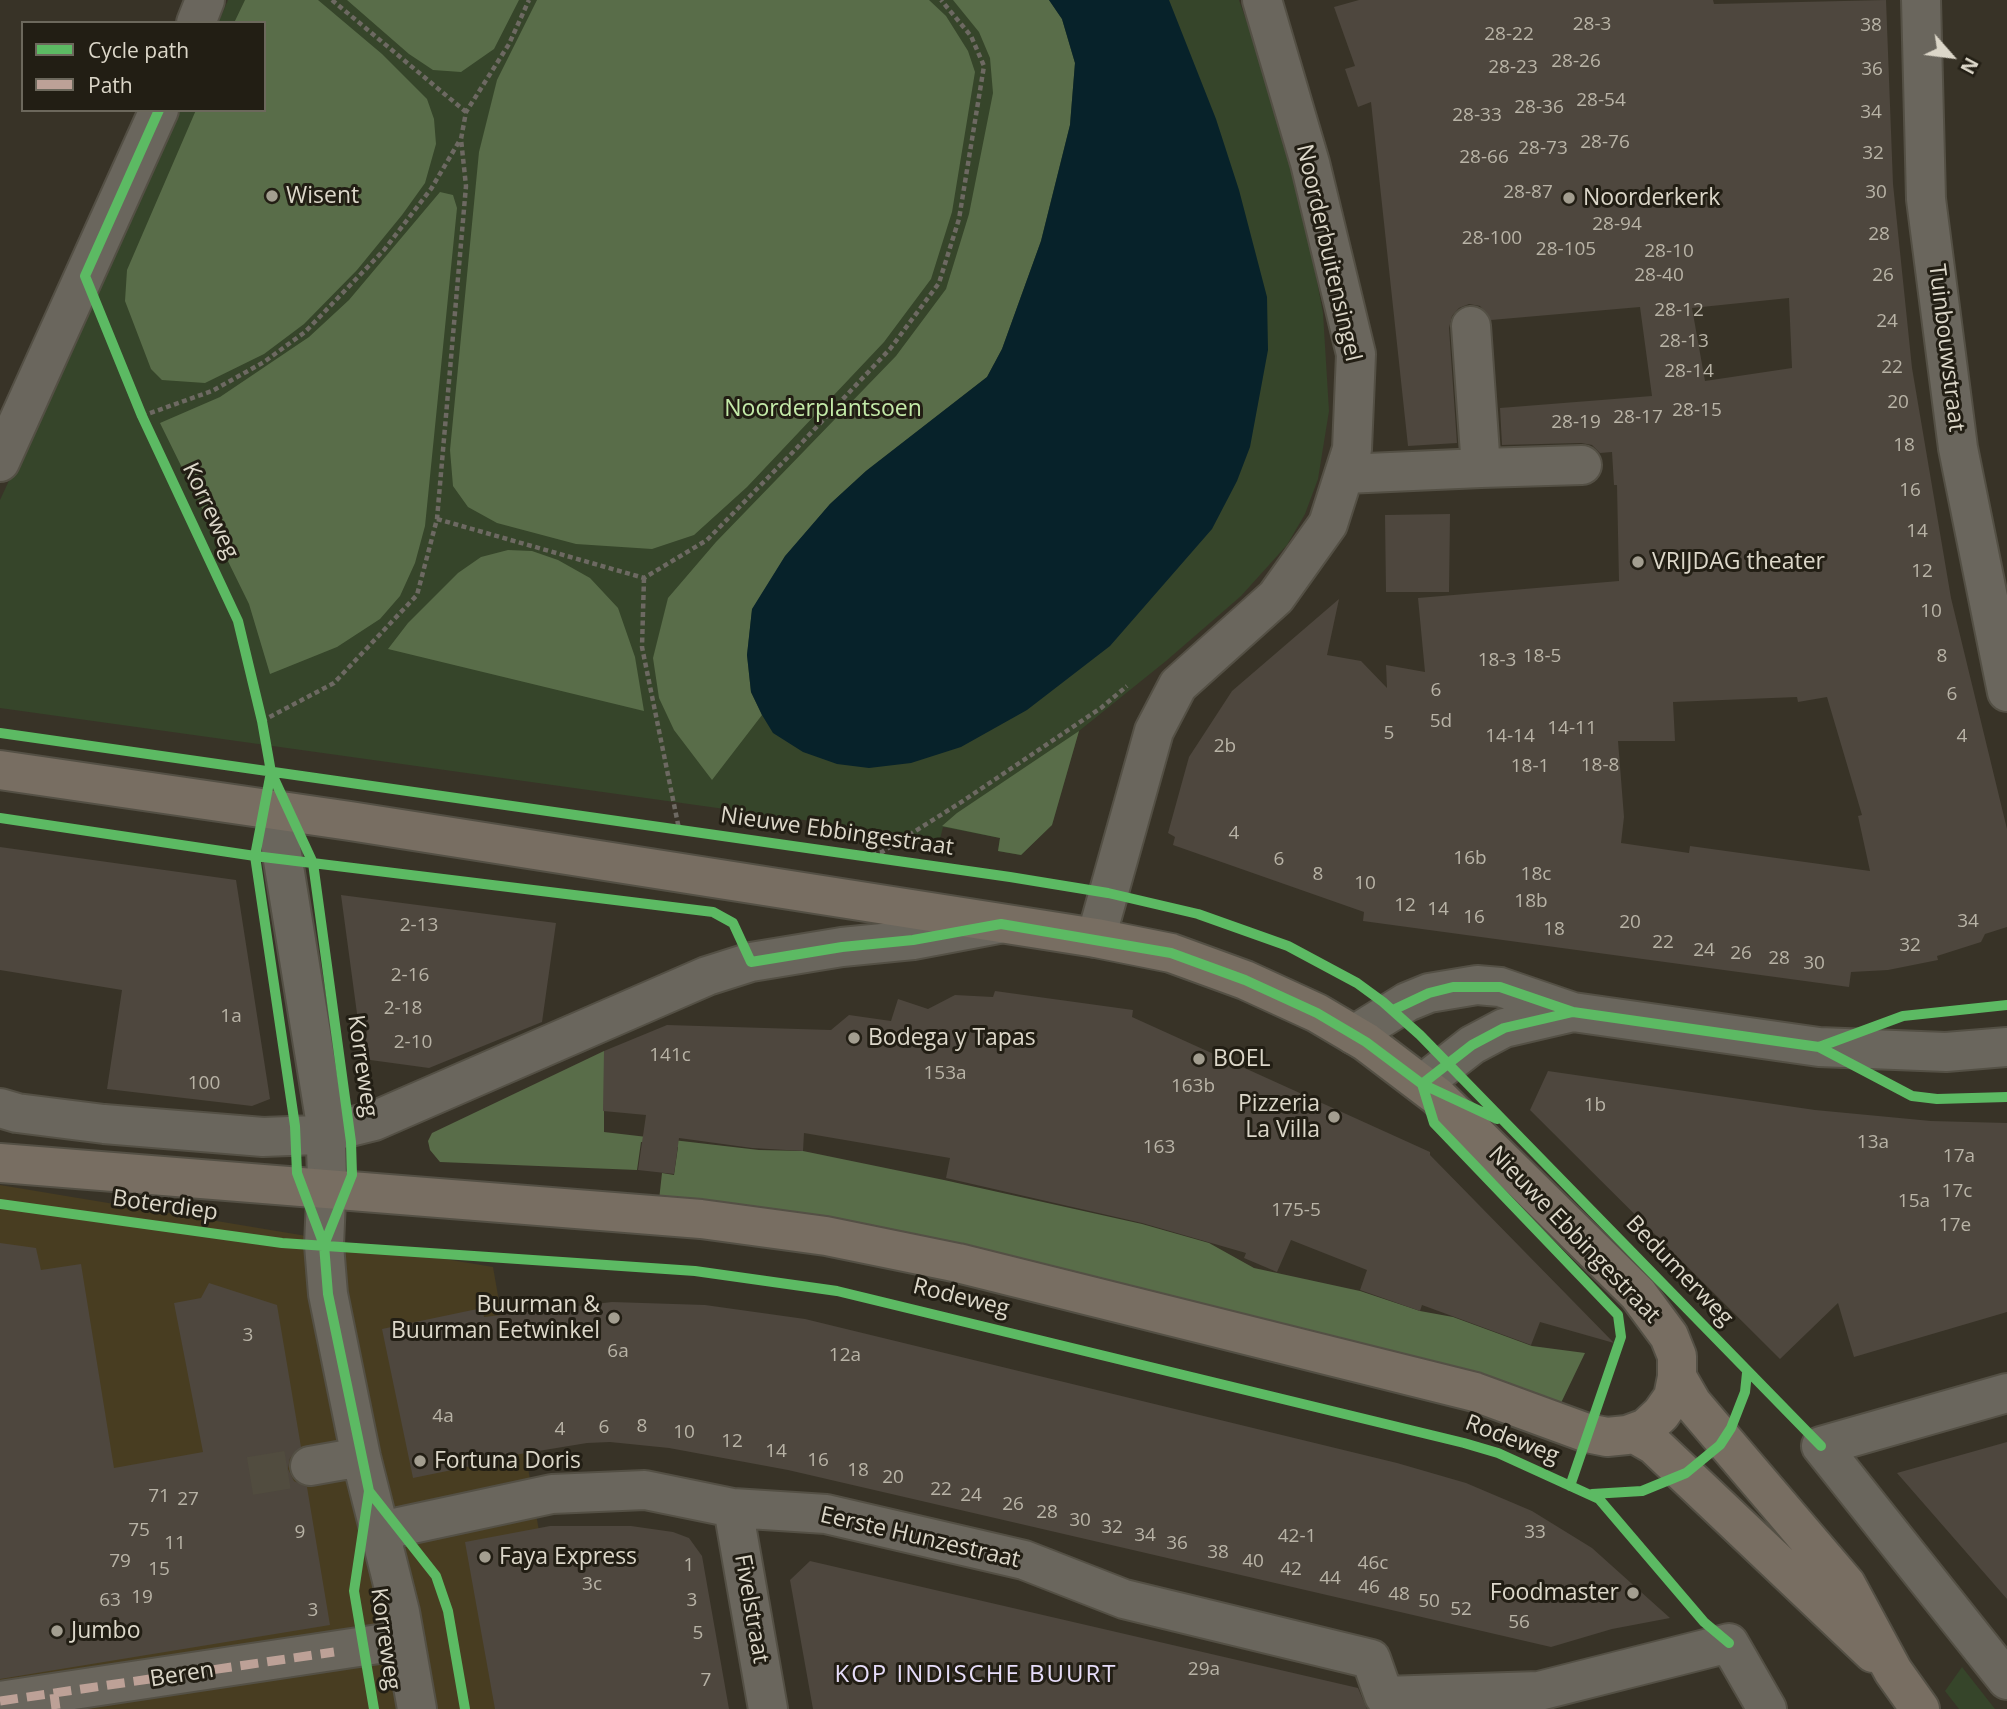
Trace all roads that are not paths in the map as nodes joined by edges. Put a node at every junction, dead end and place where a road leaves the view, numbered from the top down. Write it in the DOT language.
graph roads {
  1 [pos="205,0"];
  2 [pos="1262,0"];
  3 [pos="1921,0"];
  4 [pos="197,21"];
  5 [pos="158,112"];
  6 [pos="1471,326"];
  7 [pos="0,461"];
  8 [pos="1582,465"];
  9 [pos="1481,468"];
  10 [pos="1345,474"];
  11 [pos="2000,617"];
  12 [pos="2007,692"];
  13 [pos="0,770"];
  14 [pos="275,811"];
  15 [pos="1001,923"];
  16 [pos="1096,939"];
  17 [pos="1573,1012"];
  18 [pos="1354,1035"];
  19 [pos="2007,1047"];
  20 [pos="1422,1084"];
  21 [pos="0,1108"];
  22 [pos="326,1133"];
  23 [pos="0,1163"];
  24 [pos="326,1190"];
  25 [pos="1677,1377"];
  26 [pos="2007,1393"];
  27 [pos="1633,1433"];
  28 [pos="362,1457"];
  29 [pos="310,1466"];
  30 [pos="733,1508"];
  31 [pos="380,1531"];
  32 [pos="405,1640"];
  33 [pos="1893,1671"];
  34 [pos="2007,1680"];
  35 [pos="0,1701"];
  36 [pos="55,1702"];
  37 [pos="1380,1703"];
  38 [pos="417,1709"];
  39 [pos="768,1709"];
  40 [pos="1767,1709"];
  41 [pos="1920,1709"];
  1 -- 4 [label="street"];
  2 -- 10 [label="street, Noorderbuitensingel"];
  3 -- 11 [label="street, Tuinbouwstraat"];
  5 -- 7 [label="street"];
  6 -- 9 [label="street"];
  8 -- 9 [label="street"];
  9 -- 10 [label="street"];
  10 -- 16 [label="street, Noorderbuitensingel"];
  11 -- 12 [label="street, Tuinbouwstraat"];
  13 -- 14 [label="main road, Nieuwe Ebbingestraat"];
  14 -- 15 [label="main road, Nieuwe Ebbingestraat"];
  14 -- 22 [label="street, Korreweg"];
  15 -- 16 [label="main road, Nieuwe Ebbingestraat"];
  15 -- 22 [label="street, Nieuwe Ebbingestraat"];
  16 -- 18 [label="main road, Nieuwe Ebbingestraat"];
  17 -- 18 [label="street"];
  17 -- 19 [label="street"];
  17 -- 20 [label="street"];
  18 -- 20 [label="main road, Nieuwe Ebbingestraat"];
  20 -- 25 [label="main road, Nieuwe Ebbingestraat"];
  21 -- 22 [label="street, Nieuwe Ebbingestraat"];
  22 -- 24 [label="street, Korreweg"];
  23 -- 24 [label="main road, Boterdiep"];
  24 -- 27 [label="main road, Rodeweg"];
  24 -- 28 [label="street, Korreweg"];
  25 -- 27 [label="main road, Nieuwe Ebbingestraat"];
  25 -- 33 [label="main road"];
  26 -- 34 [label="street"];
  27 -- 33 [label="main road"];
  28 -- 29 [label="street"];
  28 -- 31 [label="street, Korreweg"];
  30 -- 31 [label="street, Eerste Hunzestraat"];
  30 -- 37 [label="street, Eerste Hunzestraat"];
  30 -- 39 [label="street, Fivelstraat"];
  31 -- 32 [label="street, Korreweg"];
  32 -- 36 [label="street, Beren"];
  32 -- 38 [label="street, Korreweg"];
  33 -- 41 [label="main road"];
  35 -- 36 [label="street, Beren"];
  37 -- 40 [label="street"];
}
